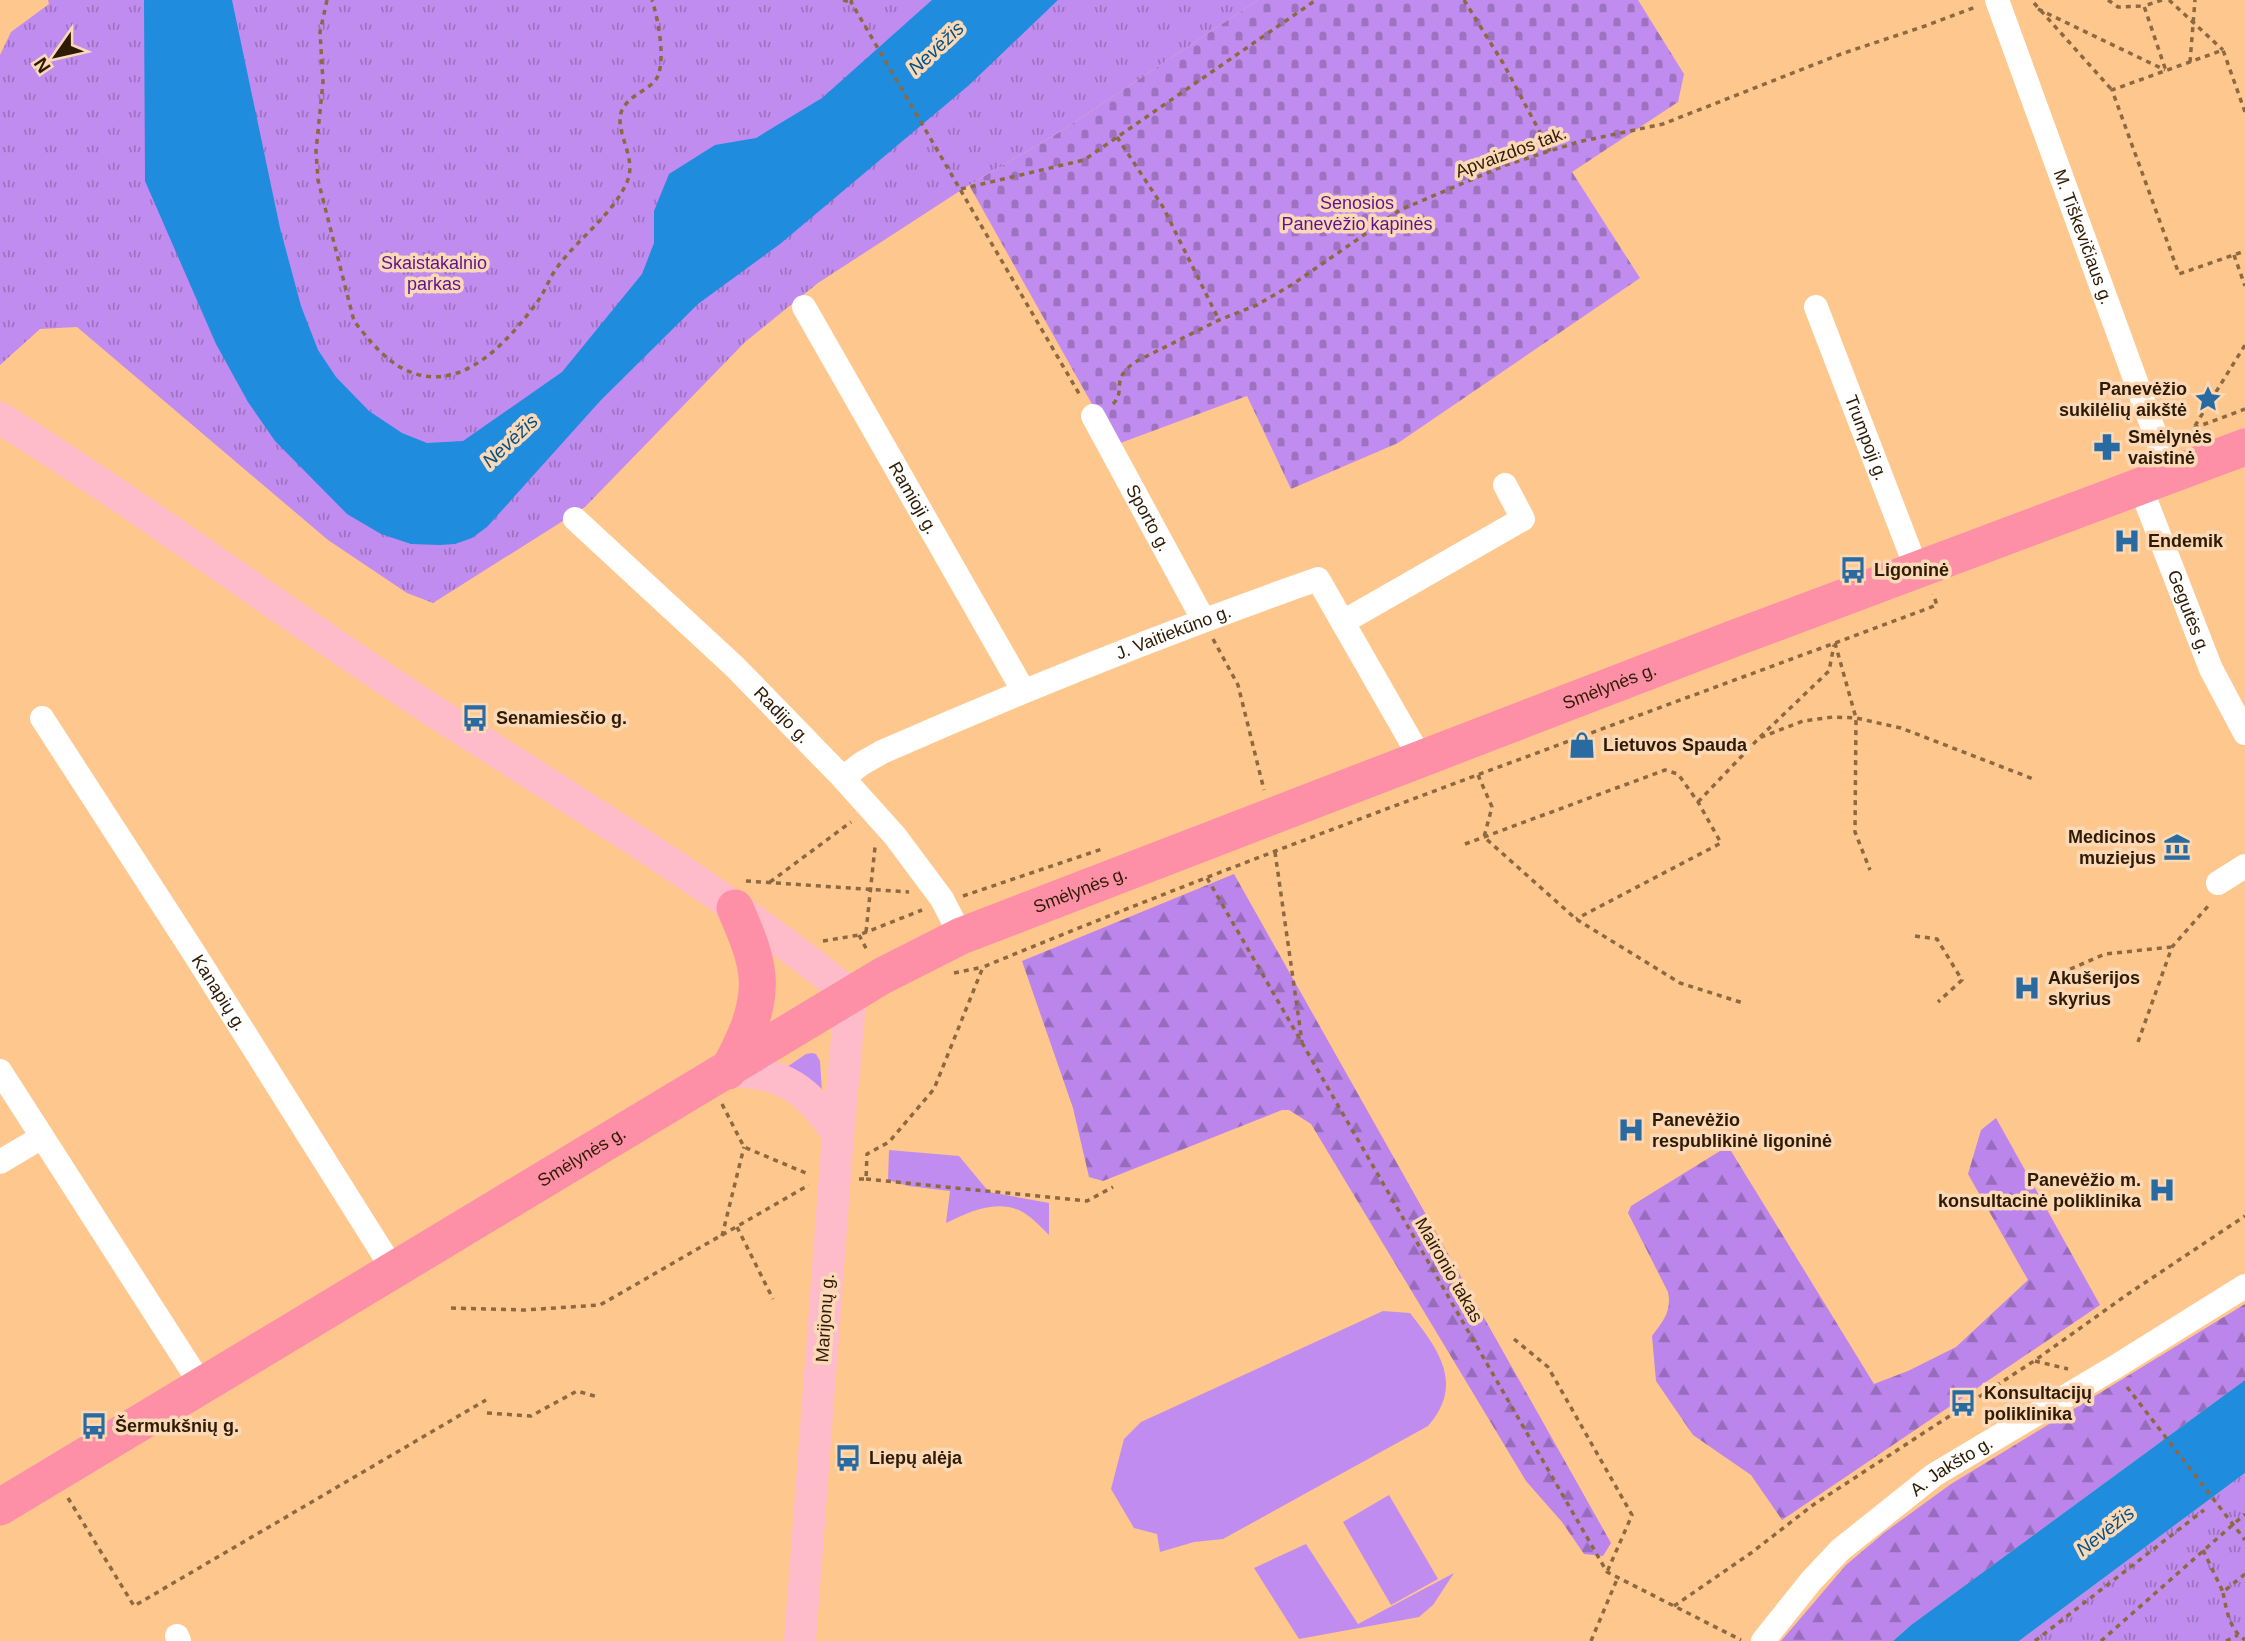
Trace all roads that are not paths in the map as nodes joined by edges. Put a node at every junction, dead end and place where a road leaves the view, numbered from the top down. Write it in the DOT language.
graph roads {
  1 [pos="1989,2"];
  2 [pos="804,307"];
  3 [pos="1816,307"];
  4 [pos="1093,416"];
  5 [pos="0,418"];
  6 [pos="2245,447"];
  7 [pos="2155,480"];
  8 [pos="1505,485"];
  9 [pos="575,519"];
  10 [pos="1925,567"];
  11 [pos="1203,619"];
  12 [pos="1343,622"];
  13 [pos="1023,690"];
  14 [pos="42,718"];
  15 [pos="2245,733"];
  16 [pos="1421,759"];
  17 [pos="843,778"];
  18 [pos="2245,866"];
  19 [pos="2218,883"];
  20 [pos="736,894"];
  21 [pos="961,936"];
  22 [pos="851,995"];
  23 [pos="0,1071"];
  24 [pos="718,1077"];
  25 [pos="838,1135"];
  26 [pos="42,1137"];
  27 [pos="0,1162"];
  28 [pos="394,1271"];
  29 [pos="2245,1286"];
  30 [pos="202,1386"];
  31 [pos="0,1507"];
  32 [pos="800,1641"];
  33 [pos="1763,1641"];
  1 -- 7 [label="street, M. Tiškevičiaus g."];
  2 -- 13 [label="street, Ramioji g."];
  3 -- 10 [label="street, Trumpoji g."];
  4 -- 11 [label="street, Sporto g."];
  5 -- 20 [label="main road"];
  6 -- 7 [label="highway, Smėlynės g."];
  7 -- 10 [label="highway, Smėlynės g."];
  7 -- 15 [label="street, Gegutės g."];
  8 -- 12 [label="street"];
  9 -- 17 [label="street, Radijo g."];
  10 -- 16 [label="highway, Smėlynės g."];
  11 -- 12 [label="street, J. Vaitiekūno g."];
  11 -- 13 [label="street, J. Vaitiekūno g."];
  12 -- 16 [label="street, J. Vaitiekūno g."];
  13 -- 17 [label="street, J. Vaitiekūno g."];
  14 -- 28 [label="street, Kanapių g."];
  16 -- 21 [label="highway, Smėlynės g."];
  17 -- 21 [label="street, Radijo g."];
  18 -- 19 [label="street"];
  20 -- 22 [label="main road"];
  20 -- 24 [label="highway"];
  21 -- 22 [label="highway, Smėlynės g."];
  22 -- 24 [label="highway, Smėlynės g."];
  22 -- 25 [label="main road, Marijonų g."];
  23 -- 26 [label="street"];
  24 -- 25 [label="main road"];
  24 -- 28 [label="highway, Smėlynės g."];
  25 -- 32 [label="main road, Marijonų g."];
  26 -- 27 [label="street"];
  26 -- 30 [label="street"];
  28 -- 30 [label="highway, Smėlynės g."];
  29 -- 33 [label="street, A. Jakšto g."];
  30 -- 31 [label="highway, Smėlynės g."];
}
